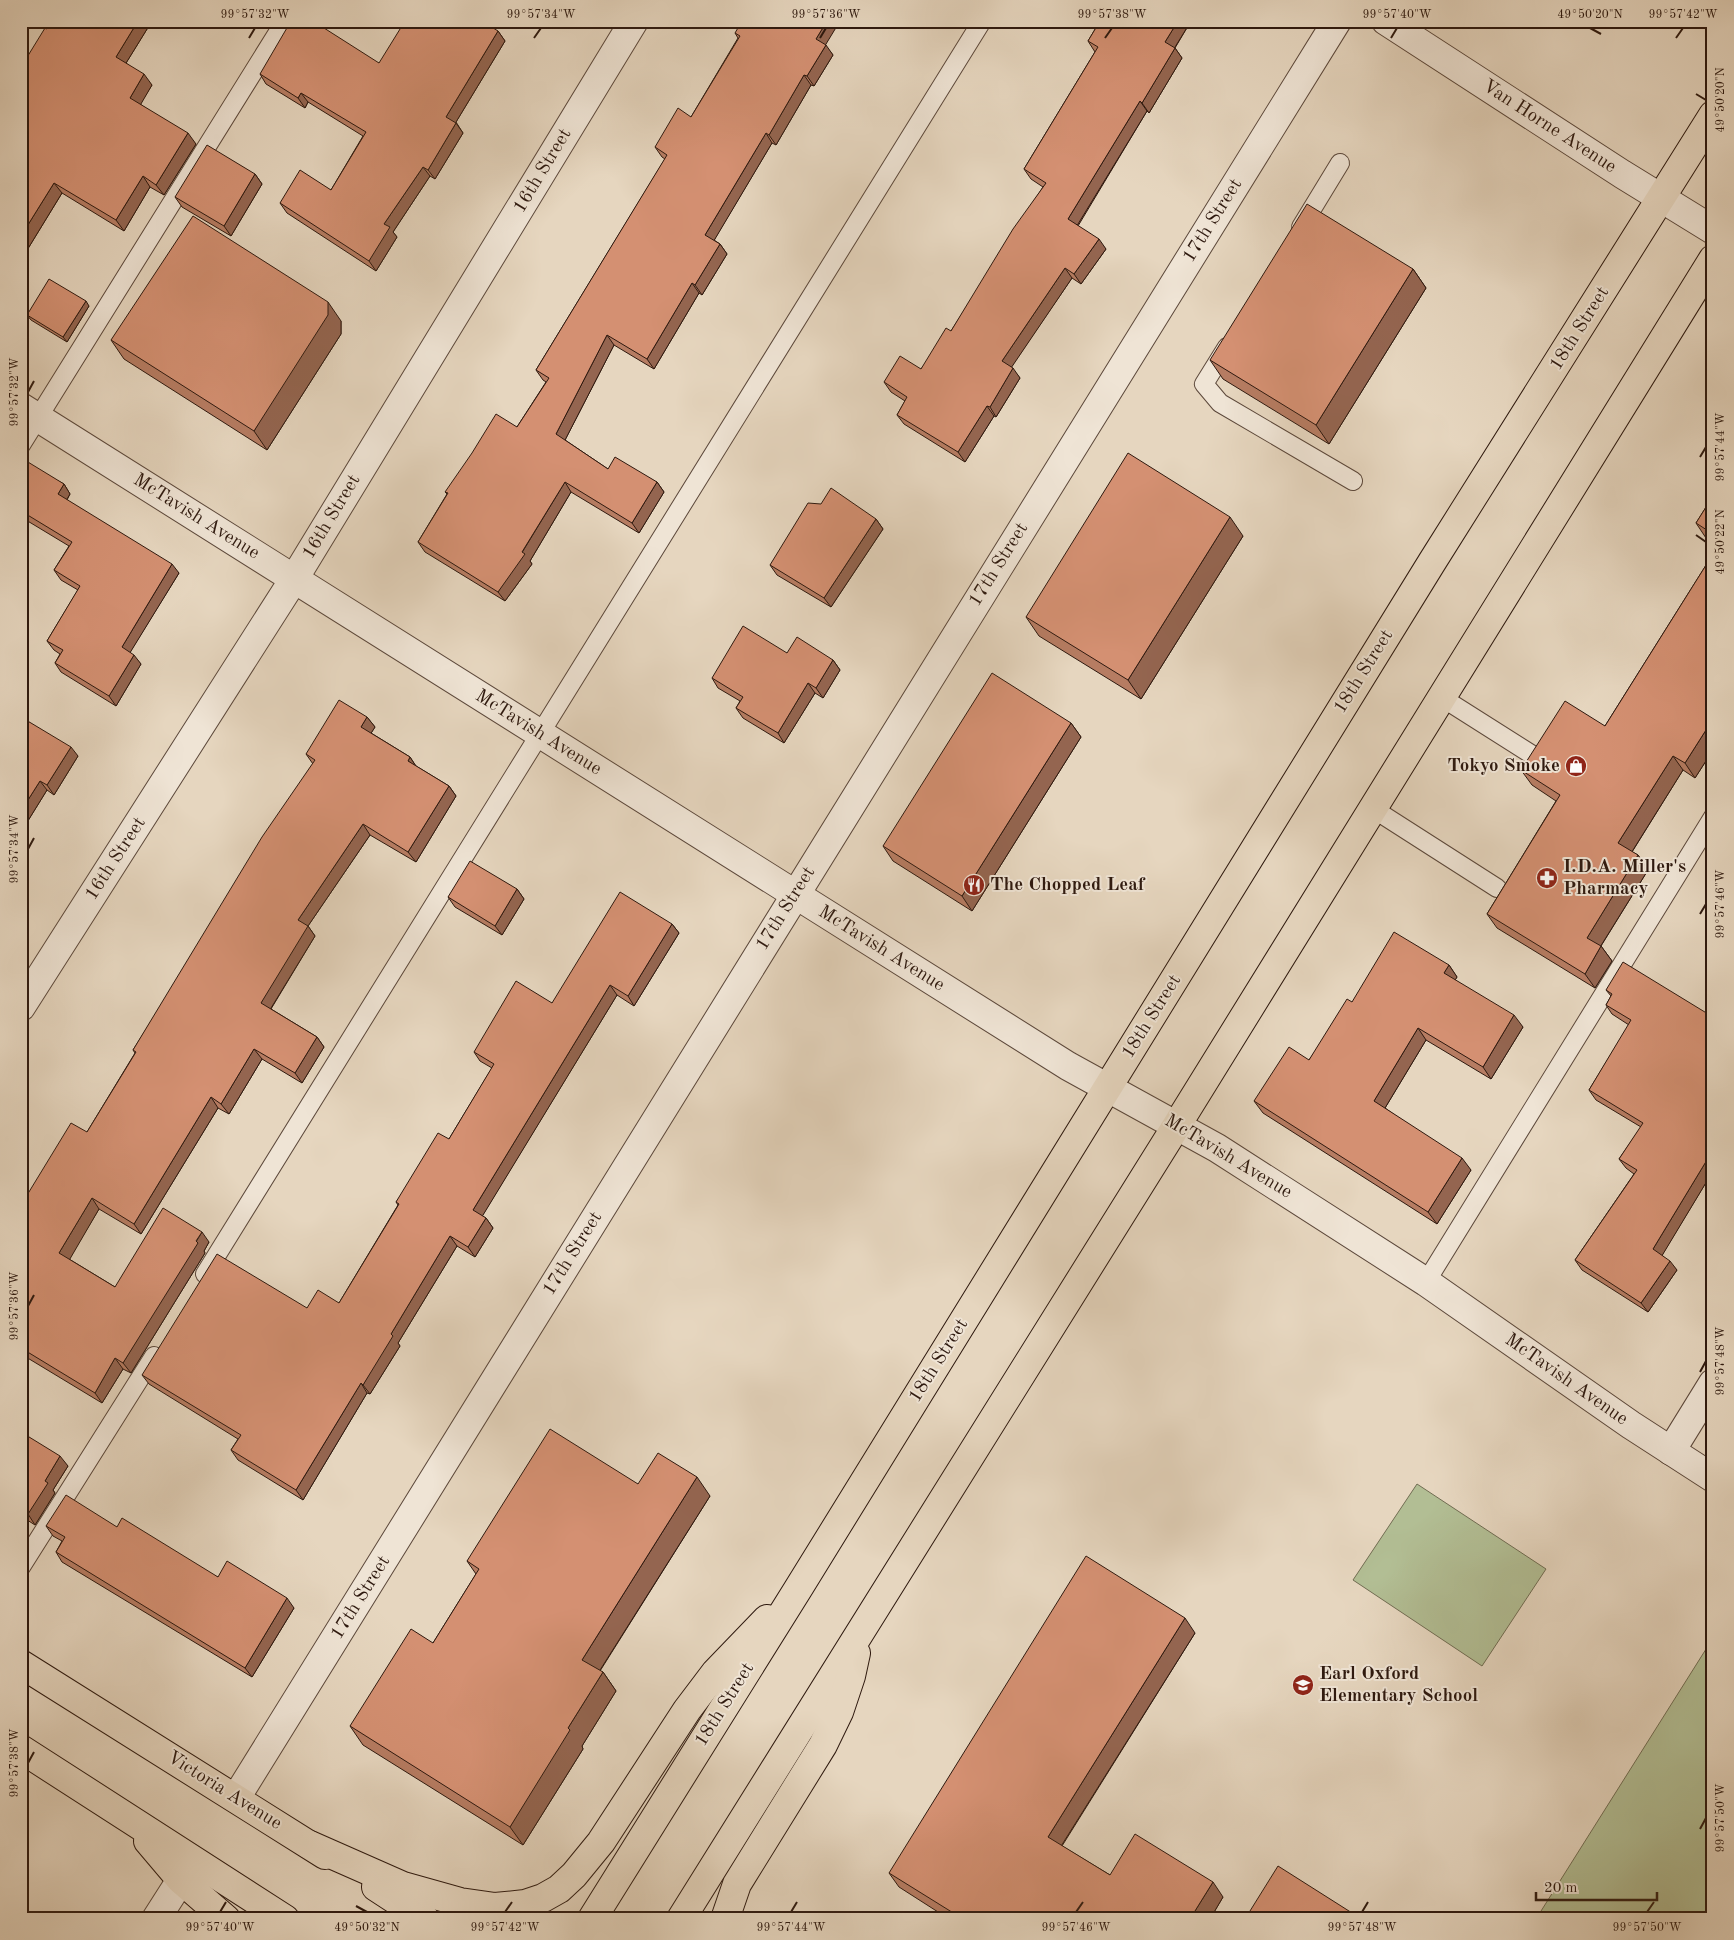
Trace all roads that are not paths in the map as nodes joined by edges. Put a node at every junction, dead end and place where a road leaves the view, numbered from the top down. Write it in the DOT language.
graph roads {
  1 [pos="285,21"];
  2 [pos="634,21"];
  3 [pos="982,21"];
  4 [pos="1337,21"];
  5 [pos="1386,21"];
  6 [pos="1713,115"];
  7 [pos="1340,163"];
  8 [pos="1661,198"];
  9 [pos="1713,230"];
  10 [pos="1293,240"];
  11 [pos="1713,259"];
  12 [pos="1235,333"];
  13 [pos="30,412"];
  14 [pos="21,445"];
  15 [pos="1353,481"];
  16 [pos="294,579"];
  17 [pos="1441,697"];
  18 [pos="539,734"];
  19 [pos="1531,754"];
  20 [pos="1372,808"];
  21 [pos="1713,817"];
  22 [pos="1497,888"];
  23 [pos="794,895"];
  24 [pos="21,1007"];
  25 [pos="1109,1088"];
  26 [pos="1177,1125"];
  27 [pos="1426,1282"];
  28 [pos="196,1288"];
  29 [pos="165,1339"];
  30 [pos="1713,1384"];
  31 [pos="1671,1451"];
  32 [pos="1713,1478"];
  33 [pos="21,1567"];
  34 [pos="798,1589"];
  35 [pos="861,1630"];
  36 [pos="21,1664"];
  37 [pos="21,1749"];
  38 [pos="236,1798"];
  39 [pos="310,1845"];
  40 [pos="187,1870"];
  41 [pos="156,1919"];
  42 [pos="226,1919"];
  43 [pos="285,1919"];
  44 [pos="425,1919"];
  45 [pos="592,1919"];
  46 [pos="682,1919"];
  47 [pos="725,1919"];
  1 -- 13 [label="lane"];
  2 -- 16 [label="street, 16th Street"];
  3 -- 18 [label="lane"];
  4 -- 23 [label="street, 17th Street"];
  5 -- 8 [label="street, Van Horne Avenue"];
  6 -- 8 [label="main road, 18th Street"];
  7 -- 10 [label="lane"];
  8 -- 9 [label="street, Van Horne Avenue"];
  8 -- 25 [label="main road, 18th Street"];
  11 -- 17 [label="main road"];
  12 -- 15 [label="lane"];
  13 -- 14 [label="lane"];
  13 -- 16 [label="street, McTavish Avenue"];
  16 -- 18 [label="street, McTavish Avenue"];
  16 -- 24 [label="street, 16th Street"];
  17 -- 19 [label="lane"];
  17 -- 20 [label="main road"];
  18 -- 23 [label="street, McTavish Avenue"];
  18 -- 28 [label="lane"];
  20 -- 22 [label="lane"];
  20 -- 26 [label="main road"];
  21 -- 27 [label="lane"];
  23 -- 25 [label="street, McTavish Avenue"];
  23 -- 38 [label="street, 17th Street"];
  25 -- 26 [label="street, McTavish Avenue"];
  25 -- 34 [label="main road, 18th Street"];
  26 -- 27 [label="street, McTavish Avenue"];
  26 -- 35 [label="main road"];
  27 -- 31 [label="street, McTavish Avenue"];
  29 -- 33 [label="lane"];
  30 -- 31 [label="street"];
  31 -- 32 [label="street, McTavish Avenue"];
  34 -- 39 [label="main road"];
  34 -- 45 [label="main road, 18th Street"];
  35 -- 46 [label="main road"];
  35 -- 47 [label="main road"];
  36 -- 38 [label="main road, Victoria Avenue"];
  37 -- 40 [label="main road"];
  38 -- 39 [label="main road, Victoria Avenue"];
  39 -- 44 [label="main road, Victoria Avenue"];
  40 -- 41 [label="street"];
  40 -- 42 [label="main road"];
  40 -- 43 [label="main road"];
}
